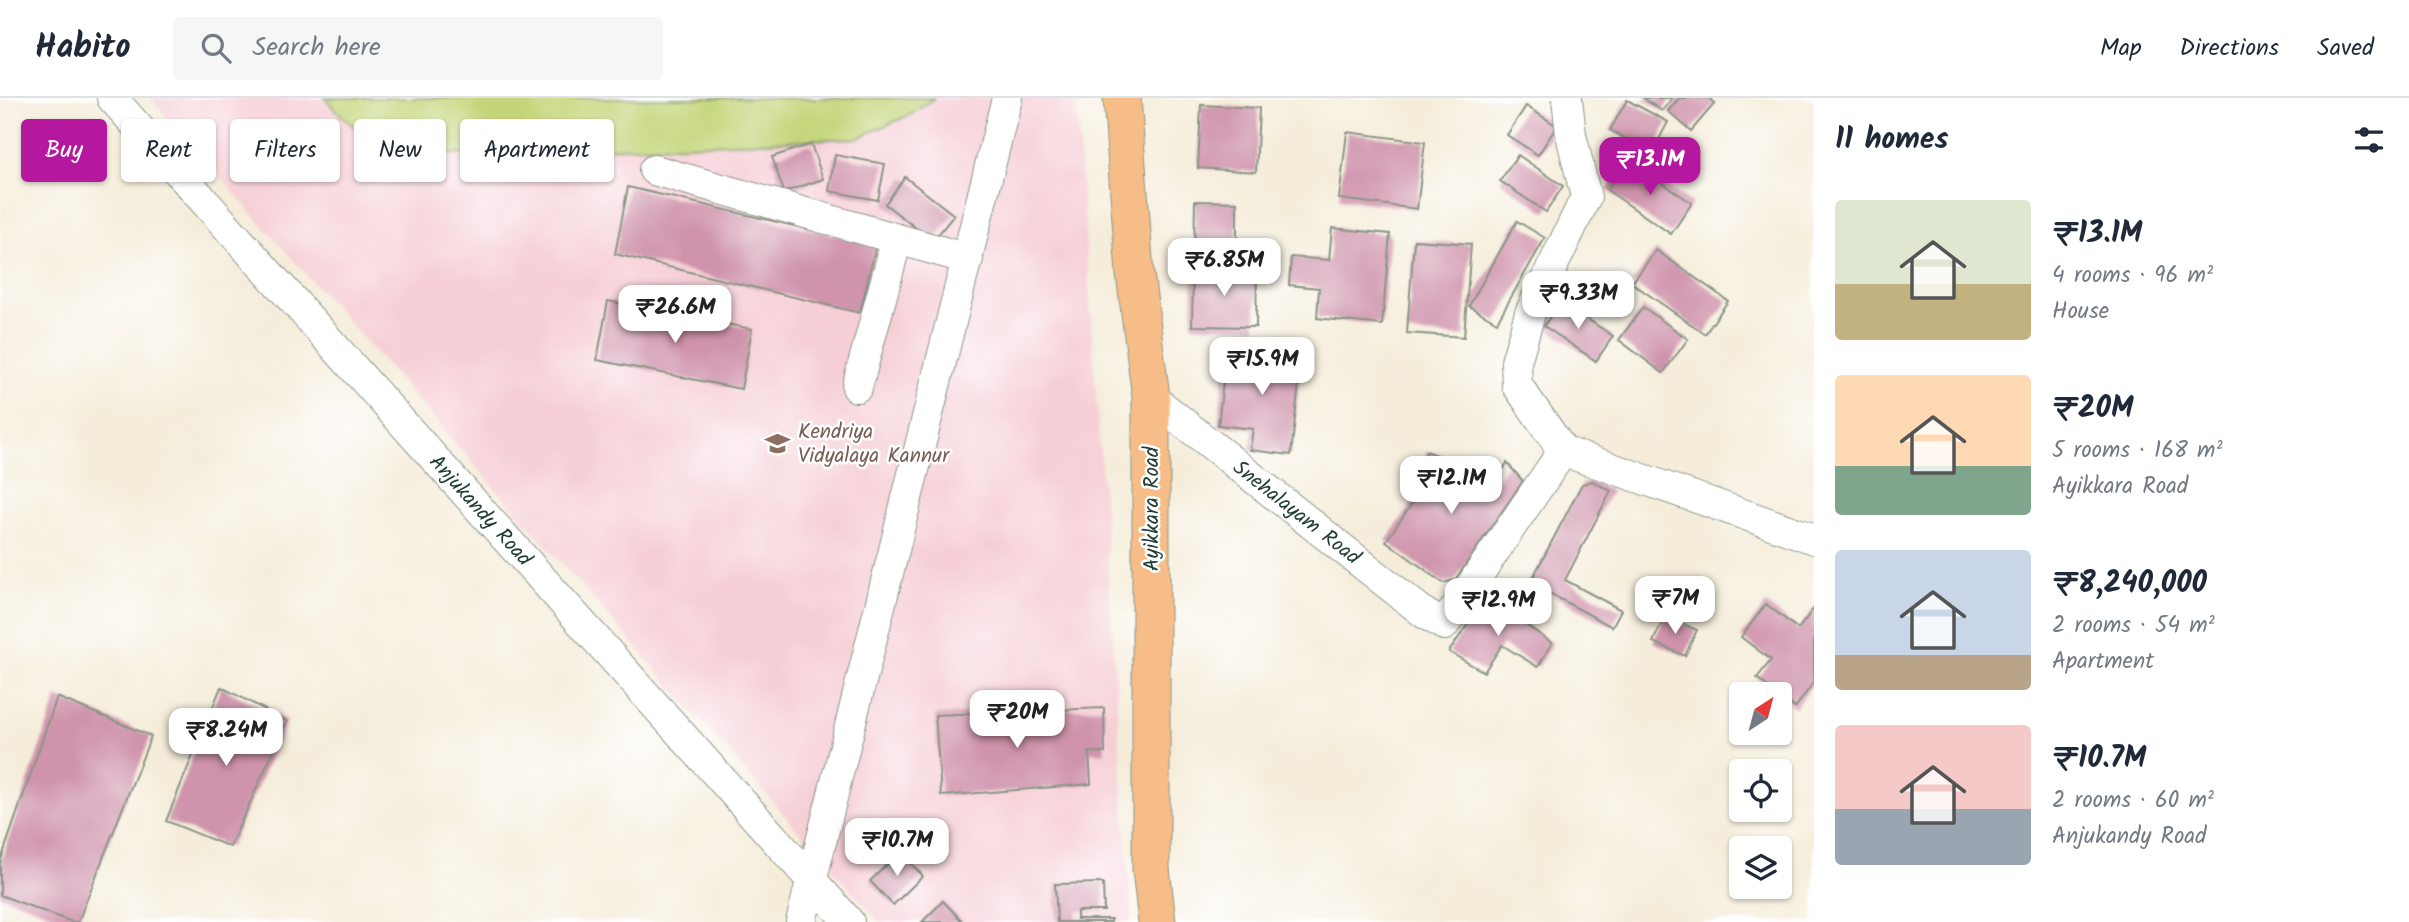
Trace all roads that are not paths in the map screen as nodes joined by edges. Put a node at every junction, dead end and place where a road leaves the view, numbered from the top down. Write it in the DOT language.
graph roads {
  1 [pos="111,98"];
  2 [pos="1007,98"];
  3 [pos="1122,98"];
  4 [pos="1567,98"];
  5 [pos="654,170"];
  6 [pos="897,239"];
  7 [pos="968,259"];
  8 [pos="857,387"];
  9 [pos="1151,397"];
  10 [pos="1563,451"];
  11 [pos="1814,539"];
  12 [pos="811,881"];
  13 [pos="801,922"];
  14 [pos="849,922"];
  15 [pos="1157,922"];
  1 -- 12 [label="street, Anjukandy Road"];
  2 -- 7 [label="street"];
  3 -- 9 [label="main road, Ayikkara Road"];
  4 -- 10 [label="street"];
  5 -- 6 [label="street"];
  6 -- 7 [label="street"];
  6 -- 8 [label="street"];
  7 -- 12 [label="street"];
  9 -- 10 [label="street, Snehalayam Road"];
  9 -- 15 [label="main road, Ayikkara Road"];
  10 -- 11 [label="street"];
  12 -- 13 [label="street"];
  12 -- 14 [label="street, Anjukandy Road"];
}
